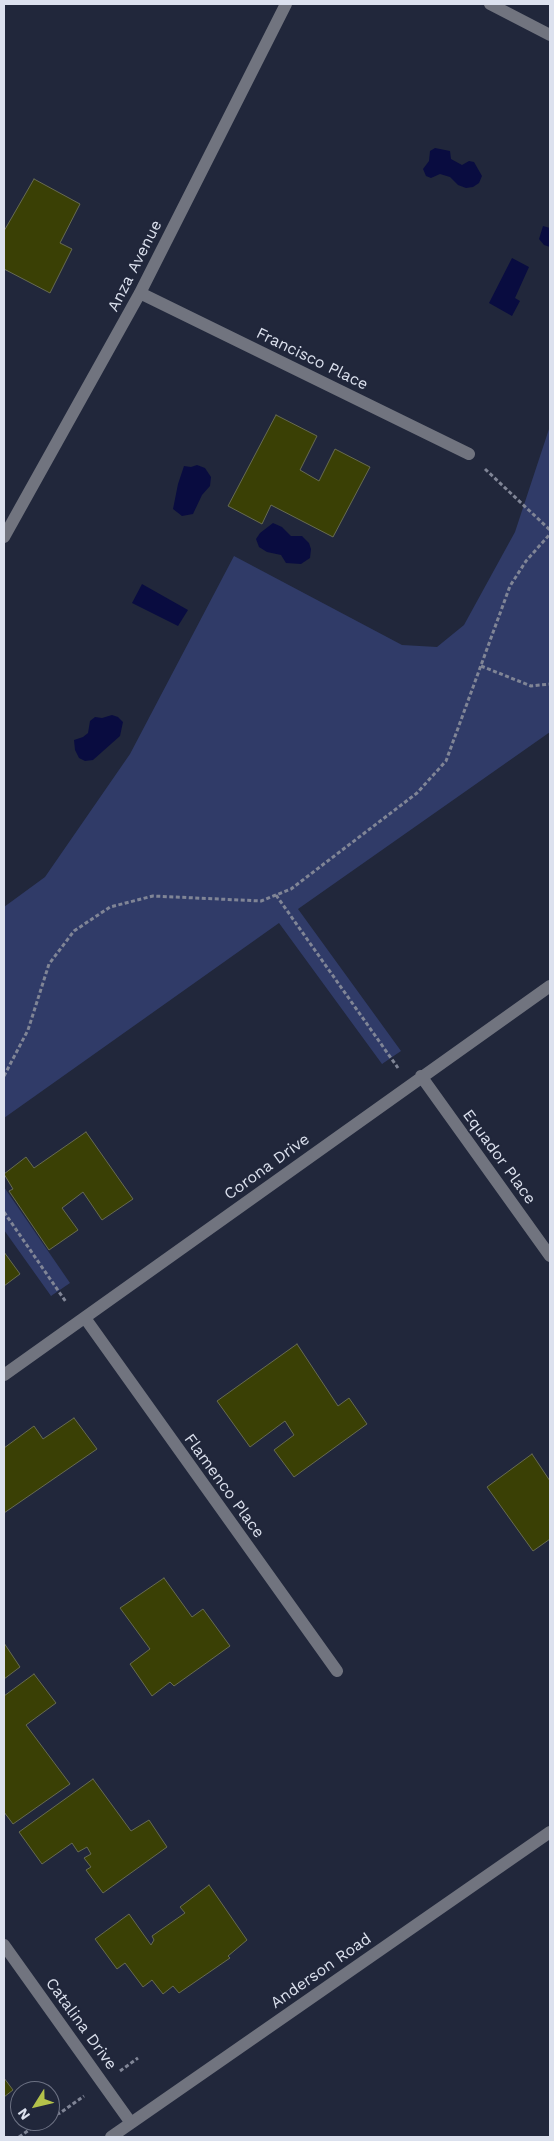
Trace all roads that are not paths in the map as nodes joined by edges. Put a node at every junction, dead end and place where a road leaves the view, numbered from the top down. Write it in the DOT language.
graph roads {
  1 [pos="286,4"];
  2 [pos="490,4"];
  3 [pos="550,35"];
  4 [pos="140,293"];
  5 [pos="469,454"];
  6 [pos="4,537"];
  7 [pos="550,986"];
  8 [pos="421,1076"];
  9 [pos="550,1256"];
  10 [pos="83,1320"];
  11 [pos="4,1375"];
  12 [pos="337,1672"];
  13 [pos="550,1834"];
  14 [pos="4,1945"];
  15 [pos="131,2123"];
  16 [pos="111,2137"];
  1 -- 4 [label="street, Anza Avenue"];
  2 -- 3 [label="street"];
  4 -- 5 [label="street, Francisco Place"];
  4 -- 6 [label="street, Anza Avenue"];
  7 -- 8 [label="street, Corona Drive"];
  8 -- 9 [label="street, Equador Place"];
  8 -- 10 [label="street, Corona Drive"];
  10 -- 11 [label="street, Corona Drive"];
  10 -- 12 [label="street, Flamenco Place"];
  13 -- 15 [label="street, Anderson Road"];
  14 -- 15 [label="street, Catalina Drive"];
  15 -- 16 [label="street, Anderson Road"];
}
